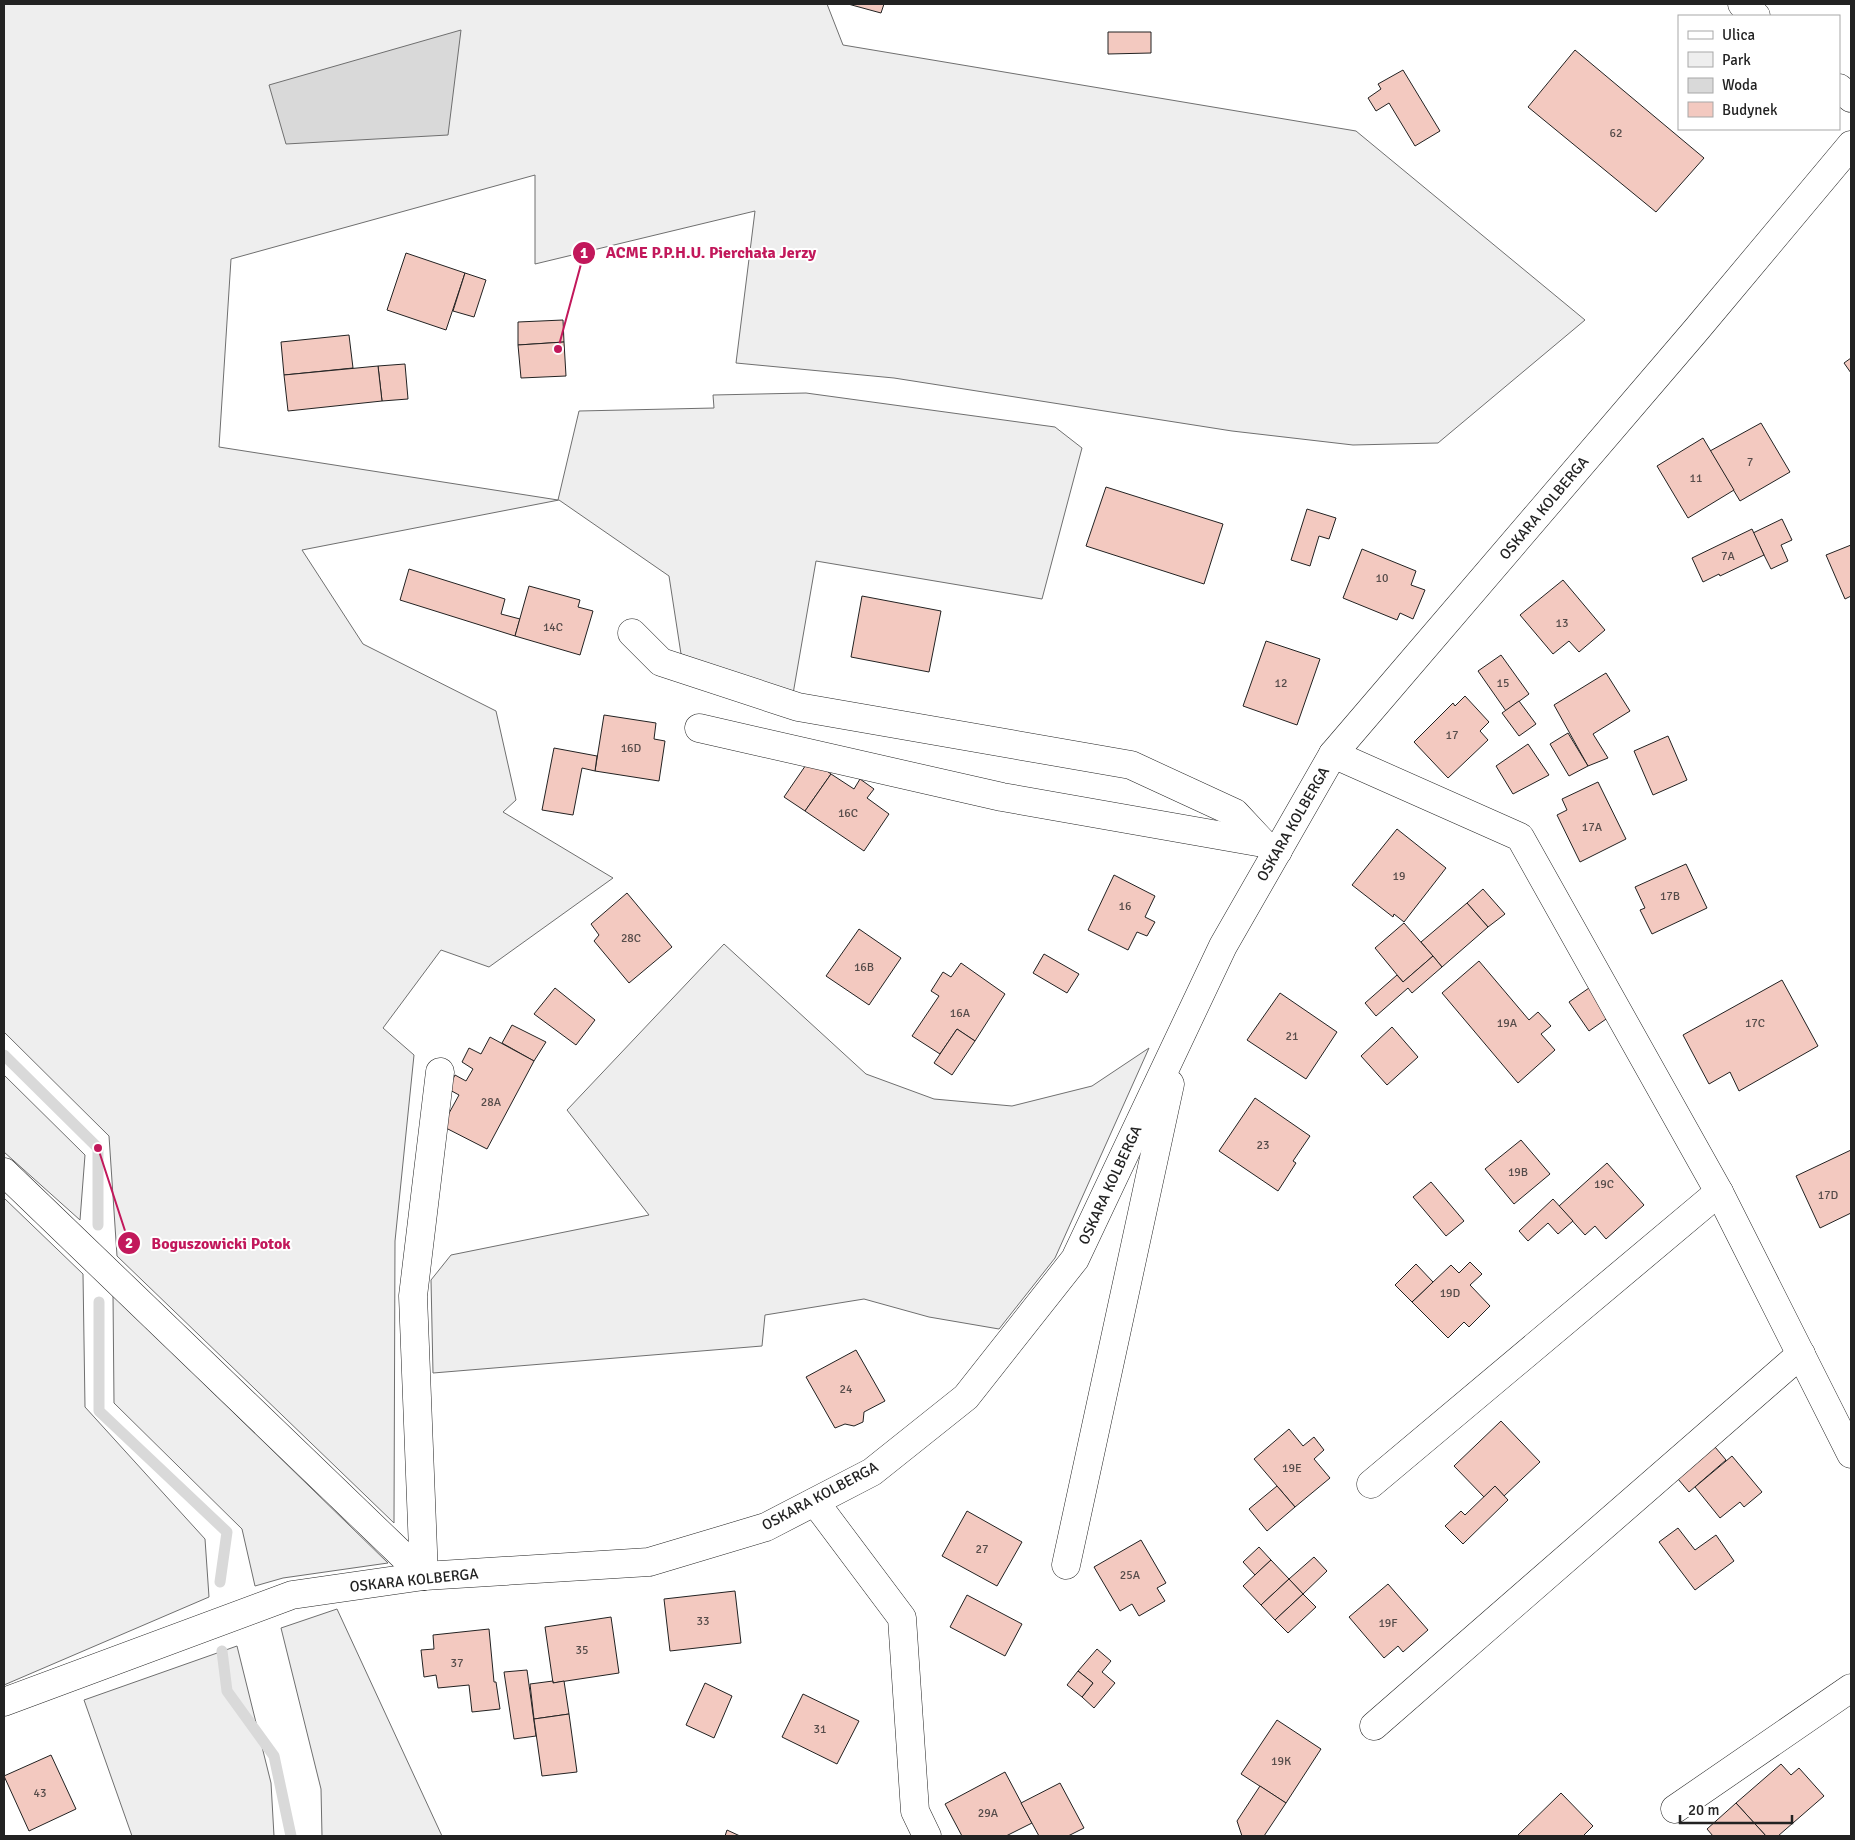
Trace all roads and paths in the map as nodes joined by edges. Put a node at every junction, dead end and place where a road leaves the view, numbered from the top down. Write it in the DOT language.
graph roads {
  1 [pos="1742,4"];
  2 [pos="1755,15"];
  3 [pos="1840,89"];
  4 [pos="1851,98"];
  5 [pos="1851,145"];
  6 [pos="632,633"];
  7 [pos="700,728"];
  8 [pos="1334,754"];
  9 [pos="1270,847"];
  10 [pos="1180,1038"];
  11 [pos="440,1072"];
  12 [pos="4,1172"];
  13 [pos="1719,1192"];
  14 [pos="1801,1354"];
  15 [pos="1851,1454"];
  16 [pos="1371,1484"];
  17 [pos="815,1502"];
  18 [pos="1066,1565"];
  19 [pos="424,1576"];
  20 [pos="1851,1688"];
  21 [pos="4,1702"];
  22 [pos="1374,1726"];
  23 [pos="1675,1810"];
  24 [pos="927,1836"];
  1 -- 2 [label="street"];
  3 -- 4 [label="street"];
  5 -- 8 [label="street, OSKARA KOLBERGA"];
  6 -- 9 [label="street"];
  7 -- 9 [label="street"];
  8 -- 9 [label="street, OSKARA KOLBERGA"];
  8 -- 13 [label="street"];
  9 -- 10 [label="street, OSKARA KOLBERGA"];
  10 -- 17 [label="street, OSKARA KOLBERGA"];
  10 -- 18 [label="street"];
  11 -- 19 [label="street"];
  12 -- 19 [label="street"];
  13 -- 14 [label="street"];
  13 -- 16 [label="street"];
  14 -- 15 [label="street"];
  14 -- 22 [label="street"];
  17 -- 19 [label="street, OSKARA KOLBERGA"];
  17 -- 24 [label="street"];
  19 -- 21 [label="street, OSKARA KOLBERGA"];
  20 -- 23 [label="street"];
}
